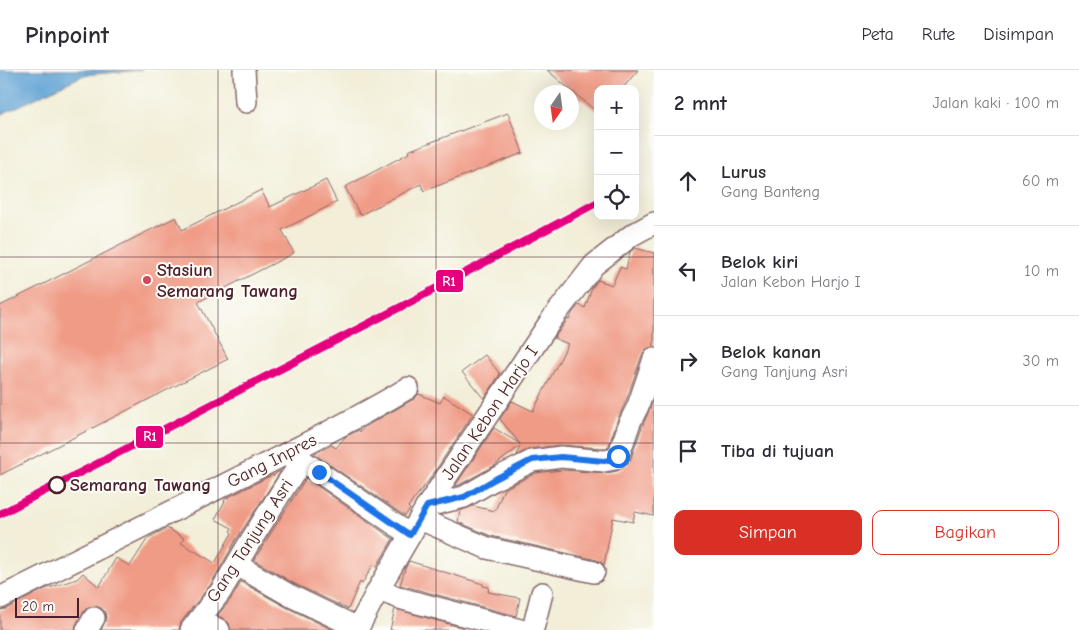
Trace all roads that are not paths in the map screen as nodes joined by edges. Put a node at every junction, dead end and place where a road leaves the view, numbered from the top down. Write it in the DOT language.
graph roads {
  1 [pos="244,70"];
  2 [pos="246,102"];
  3 [pos="654,223"];
  4 [pos="654,359"];
  5 [pos="408,388"];
  6 [pos="298,455"];
  7 [pos="419,520"];
  8 [pos="237,565"];
  9 [pos="594,572"];
  10 [pos="378,590"];
  11 [pos="542,593"];
  12 [pos="0,598"];
  13 [pos="195,625"];
  14 [pos="357,629"];
  15 [pos="219,630"];
  16 [pos="520,630"];
  17 [pos="532,630"];
  1 -- 2 [label="street"];
  3 -- 7 [label="street, Jalan Kebon Harjo I"];
  4 -- 7 [label="street"];
  5 -- 6 [label="street, Gang Inpres"];
  6 -- 7 [label="street, Gang Tanjung Asri"];
  6 -- 8 [label="street, Gang Tanjung Asri"];
  6 -- 12 [label="street, Gang Inpres"];
  7 -- 9 [label="street, Gang Tanjung Asri"];
  7 -- 10 [label="street, Jalan Kebon Harjo I"];
  8 -- 13 [label="street, Gang Tanjung Asri"];
  8 -- 14 [label="street"];
  10 -- 14 [label="street, Jalan Kebon Harjo I"];
  10 -- 16 [label="street"];
  11 -- 17 [label="street"];
  13 -- 15 [label="street"];
}
